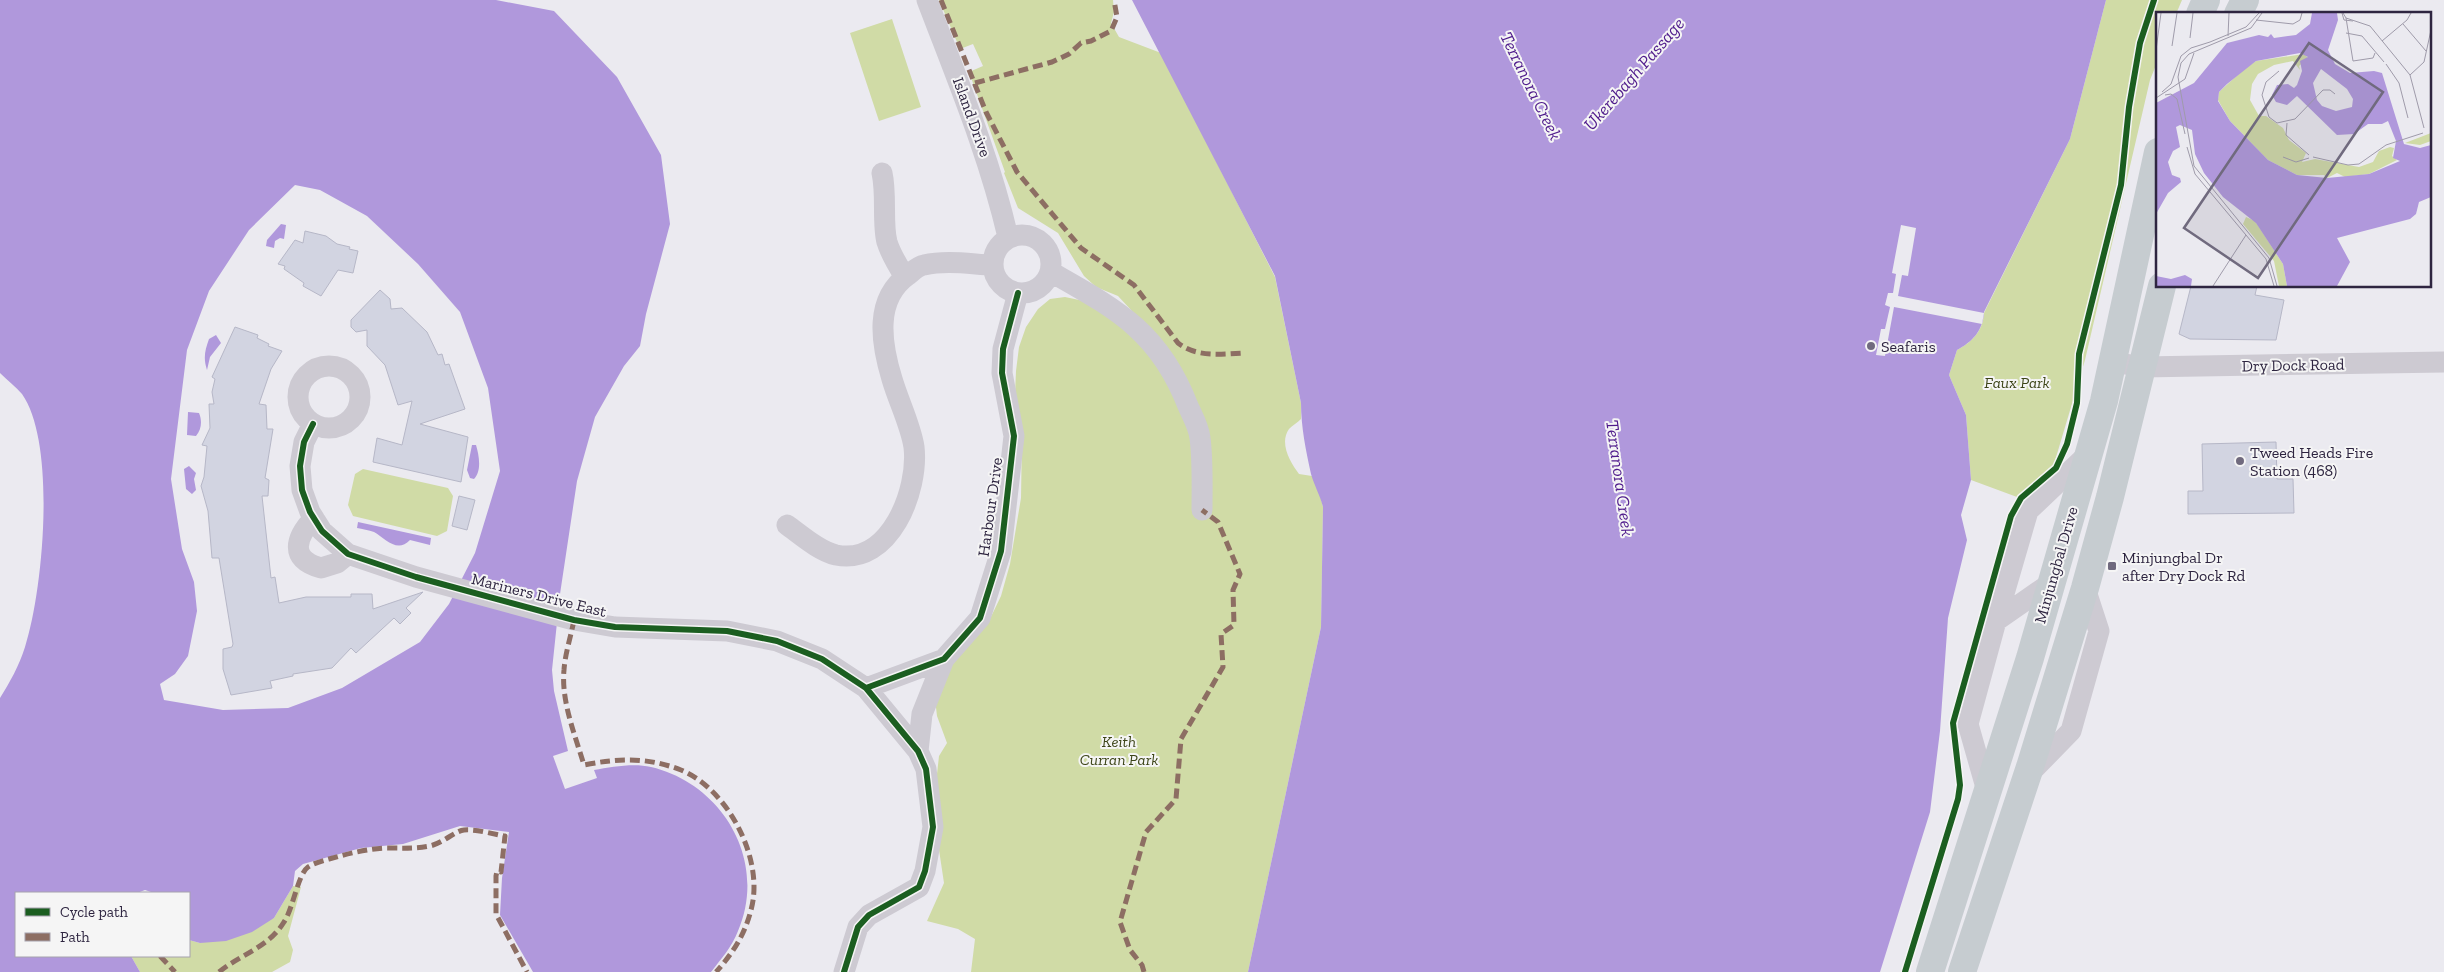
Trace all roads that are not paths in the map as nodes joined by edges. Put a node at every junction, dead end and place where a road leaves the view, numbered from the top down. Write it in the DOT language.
graph roads {
  1 [pos="926,0"];
  2 [pos="2206,0"];
  3 [pos="2245,0"];
  4 [pos="2201,12"];
  5 [pos="2239,12"];
  6 [pos="2156,162"];
  7 [pos="882,173"];
  8 [pos="1008,237"];
  9 [pos="992,265"];
  10 [pos="1051,272"];
  11 [pos="906,277"];
  12 [pos="2162,288"];
  13 [pos="1018,293"];
  14 [pos="2114,362"];
  15 [pos="2444,362"];
  16 [pos="2142,367"];
  17 [pos="313,424"];
  18 [pos="2089,453"];
  19 [pos="1202,510"];
  20 [pos="314,518"];
  21 [pos="787,525"];
  22 [pos="348,554"];
  23 [pos="2052,582"];
  24 [pos="1996,621"];
  25 [pos="944,659"];
  26 [pos="866,688"];
  27 [pos="918,751"];
  28 [pos="1987,791"];
  29 [pos="844,972"];
  30 [pos="1930,972"];
  31 [pos="1962,972"];
  1 -- 8 [label="street, Island Drive"];
  2 -- 4 [label="main road"];
  3 -- 5 [label="main road"];
  6 -- 14 [label="main road, Minjungbal Drive"];
  7 -- 11 [label="street"];
  8 -- 9 [label="street"];
  8 -- 10 [label="street"];
  9 -- 11 [label="street"];
  9 -- 13 [label="street"];
  10 -- 13 [label="street"];
  10 -- 19 [label="street"];
  11 -- 21 [label="street"];
  12 -- 16 [label="main road, Minjungbal Drive"];
  13 -- 25 [label="street, Harbour Drive"];
  14 -- 16 [label="street, Dry Dock Road"];
  14 -- 18 [label="main road, Minjungbal Drive"];
  15 -- 16 [label="street, Dry Dock Road"];
  16 -- 31 [label="main road, Minjungbal Drive"];
  17 -- 20 [label="street, Mariners Drive East"];
  18 -- 23 [label="main road, Minjungbal Drive"];
  18 -- 24 [label="street"];
  20 -- 22 [label="street, Mariners Drive East"];
  20 -- 22 [label="street"];
  22 -- 26 [label="street, Mariners Drive East"];
  23 -- 24 [label="street"];
  23 -- 28 [label="main road, Minjungbal Drive"];
  24 -- 28 [label="street"];
  25 -- 26 [label="street, Harbour Drive"];
  25 -- 27 [label="street, Harbour Drive"];
  26 -- 27 [label="street, Mariners Drive East"];
  27 -- 29 [label="street"];
  28 -- 30 [label="main road, Minjungbal Drive"];
}
